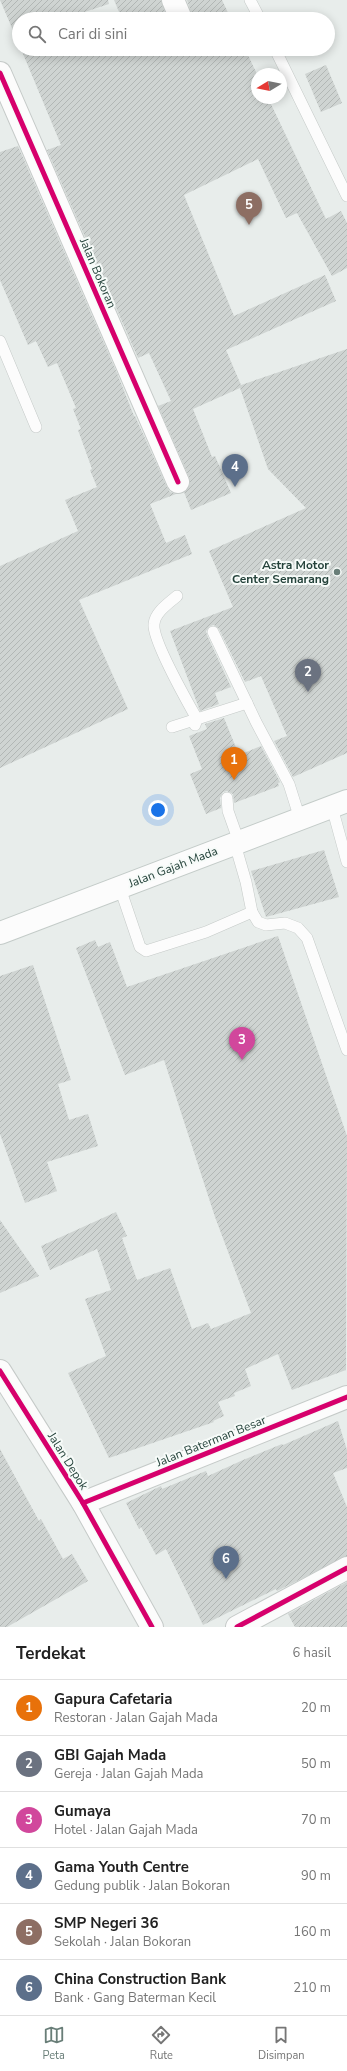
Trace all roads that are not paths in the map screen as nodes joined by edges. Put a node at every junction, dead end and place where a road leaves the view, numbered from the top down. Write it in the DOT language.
graph roads {
  1 [pos="173,0"];
  2 [pos="250,0"];
  3 [pos="177,12"];
  4 [pos="256,12"];
  5 [pos="278,56"];
  6 [pos="0,73"];
  7 [pos="347,196"];
  8 [pos="0,341"];
  9 [pos="36,427"];
  10 [pos="178,482"];
  11 [pos="177,596"];
  12 [pos="213,632"];
  13 [pos="247,703"];
  14 [pos="196,722"];
  15 [pos="172,727"];
  16 [pos="227,798"];
  17 [pos="339,804"];
  18 [pos="300,819"];
  19 [pos="237,843"];
  20 [pos="347,862"];
  21 [pos="120,888"];
  22 [pos="252,912"];
  23 [pos="0,933"];
  24 [pos="347,1050"];
  25 [pos="0,1371"];
  26 [pos="347,1397"];
  27 [pos="83,1503"];
  28 [pos="347,1568"];
  29 [pos="152,1627"];
  30 [pos="237,1627"];
  1 -- 3 [label="street"];
  2 -- 4 [label="lane"];
  5 -- 7 [label="lane"];
  6 -- 10 [label="street, Jalan Bokoran"];
  8 -- 9 [label="lane"];
  11 -- 14 [label="lane"];
  12 -- 13 [label="lane"];
  13 -- 14 [label="lane"];
  13 -- 18 [label="lane"];
  14 -- 15 [label="lane"];
  16 -- 19 [label="lane"];
  17 -- 18 [label="street, Jalan Gajah Mada"];
  17 -- 20 [label="lane"];
  18 -- 19 [label="street, Jalan Gajah Mada"];
  19 -- 21 [label="street, Jalan Gajah Mada"];
  19 -- 22 [label="lane"];
  21 -- 22 [label="lane"];
  21 -- 23 [label="street, Jalan Gajah Mada"];
  22 -- 24 [label="lane"];
  25 -- 27 [label="street, Jalan Depok"];
  26 -- 27 [label="street, Jalan Baterman Besar"];
  27 -- 29 [label="street, Jalan Depok"];
  28 -- 30 [label="street"];
}
